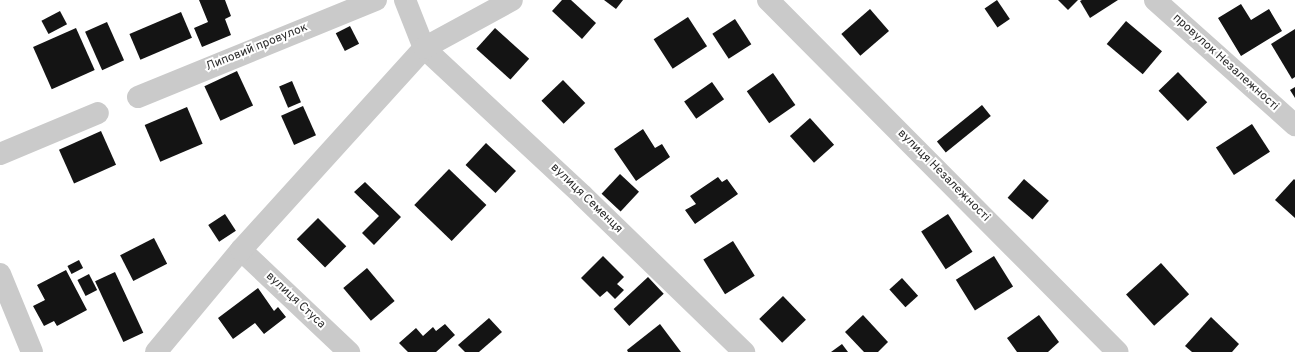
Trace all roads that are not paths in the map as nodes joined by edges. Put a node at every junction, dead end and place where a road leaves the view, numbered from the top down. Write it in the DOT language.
graph roads {
  1 [pos="376,0"];
  2 [pos="405,0"];
  3 [pos="512,0"];
  4 [pos="768,0"];
  5 [pos="1155,0"];
  6 [pos="424,48"];
  7 [pos="138,97"];
  8 [pos="98,113"];
  9 [pos="1295,126"];
  10 [pos="0,154"];
  11 [pos="241,250"];
  12 [pos="0,274"];
  13 [pos="32,352"];
  14 [pos="156,352"];
  15 [pos="349,352"];
  16 [pos="744,352"];
  17 [pos="1117,352"];
  1 -- 7 [label="street, Липовий провулок"];
  2 -- 6 [label="street"];
  3 -- 6 [label="street"];
  4 -- 17 [label="street, вулиця Незалежності"];
  5 -- 9 [label="street, провулок Незалежності"];
  6 -- 11 [label="street"];
  6 -- 16 [label="street, вулиця Семенця"];
  8 -- 10 [label="street"];
  11 -- 14 [label="street"];
  11 -- 15 [label="street, вулиця Стуса"];
  12 -- 13 [label="street"];
}
